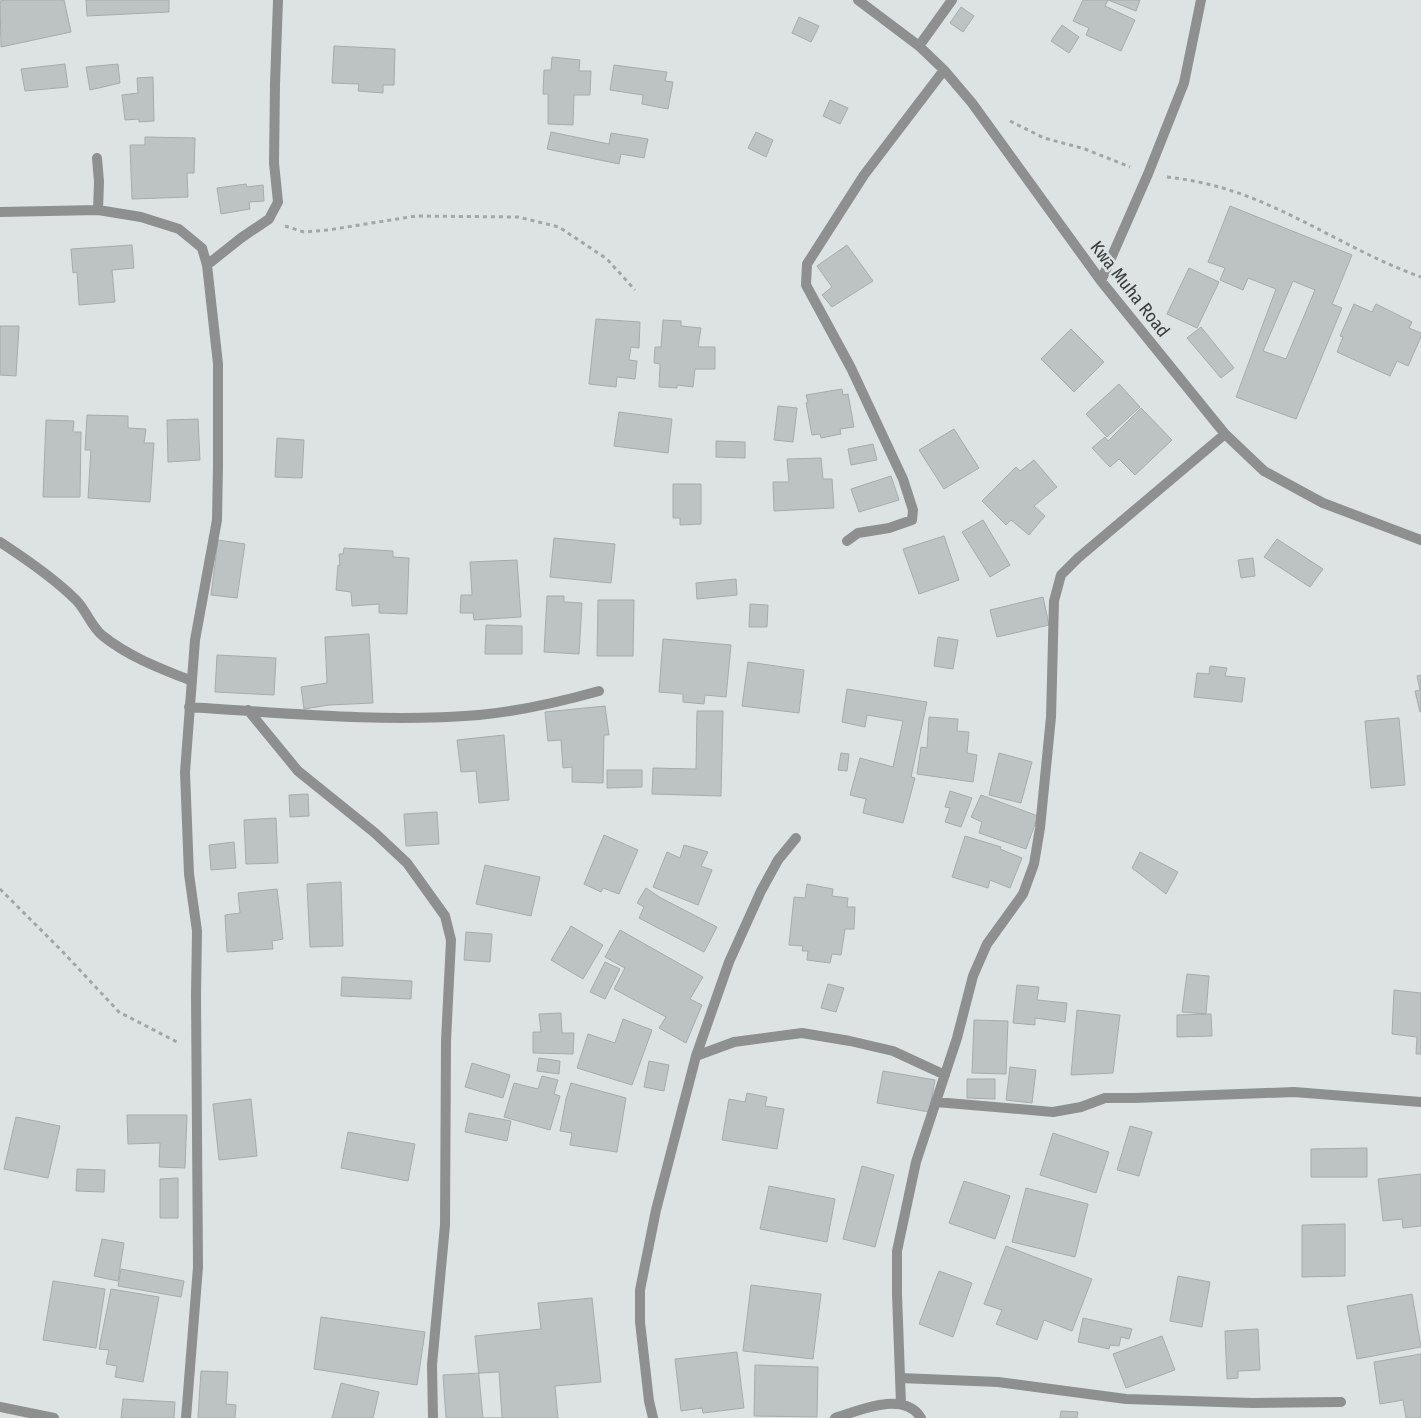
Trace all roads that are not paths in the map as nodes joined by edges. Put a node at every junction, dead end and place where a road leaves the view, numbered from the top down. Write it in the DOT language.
graph roads {
  1 [pos="278,0"];
  2 [pos="858,0"];
  3 [pos="952,0"];
  4 [pos="1201,0"];
  5 [pos="919,46"];
  6 [pos="944,70"];
  7 [pos="96,158"];
  8 [pos="98,210"];
  9 [pos="0,212"];
  10 [pos="207,264"];
  11 [pos="1101,281"];
  12 [pos="1225,434"];
  13 [pos="1421,540"];
  14 [pos="847,541"];
  15 [pos="0,542"];
  16 [pos="192,681"];
  17 [pos="599,691"];
  18 [pos="190,707"];
  19 [pos="248,710"];
  20 [pos="796,838"];
  21 [pos="696,1056"];
  22 [pos="944,1075"];
  23 [pos="936,1102"];
  24 [pos="1421,1102"];
  25 [pos="900,1378"];
  26 [pos="1341,1402"];
  27 [pos="901,1404"];
  28 [pos="0,1407"];
  29 [pos="54,1418"];
  30 [pos="186,1418"];
  31 [pos="433,1418"];
  32 [pos="653,1418"];
  33 [pos="835,1418"];
  34 [pos="921,1418"];
  1 -- 10 [label="street"];
  2 -- 5 [label="street, Kwa Muha Road"];
  3 -- 5 [label="street"];
  4 -- 11 [label="street"];
  5 -- 6 [label="street, Kwa Muha Road"];
  6 -- 11 [label="street, Kwa Muha Road"];
  6 -- 14 [label="street"];
  7 -- 8 [label="street"];
  8 -- 9 [label="street"];
  8 -- 10 [label="street"];
  10 -- 16 [label="street"];
  11 -- 12 [label="street, Kwa Muha Road"];
  12 -- 13 [label="street, Kwa Muha Road"];
  12 -- 22 [label="street"];
  15 -- 16 [label="street"];
  16 -- 18 [label="street"];
  17 -- 19 [label="street"];
  18 -- 19 [label="street"];
  18 -- 30 [label="street"];
  19 -- 31 [label="street"];
  20 -- 21 [label="street"];
  21 -- 22 [label="street"];
  21 -- 32 [label="street"];
  22 -- 23 [label="street"];
  23 -- 24 [label="street"];
  23 -- 25 [label="street"];
  25 -- 26 [label="street"];
  25 -- 27 [label="street"];
  27 -- 33 [label="street"];
  27 -- 34 [label="street"];
  28 -- 29 [label="street"];
}
